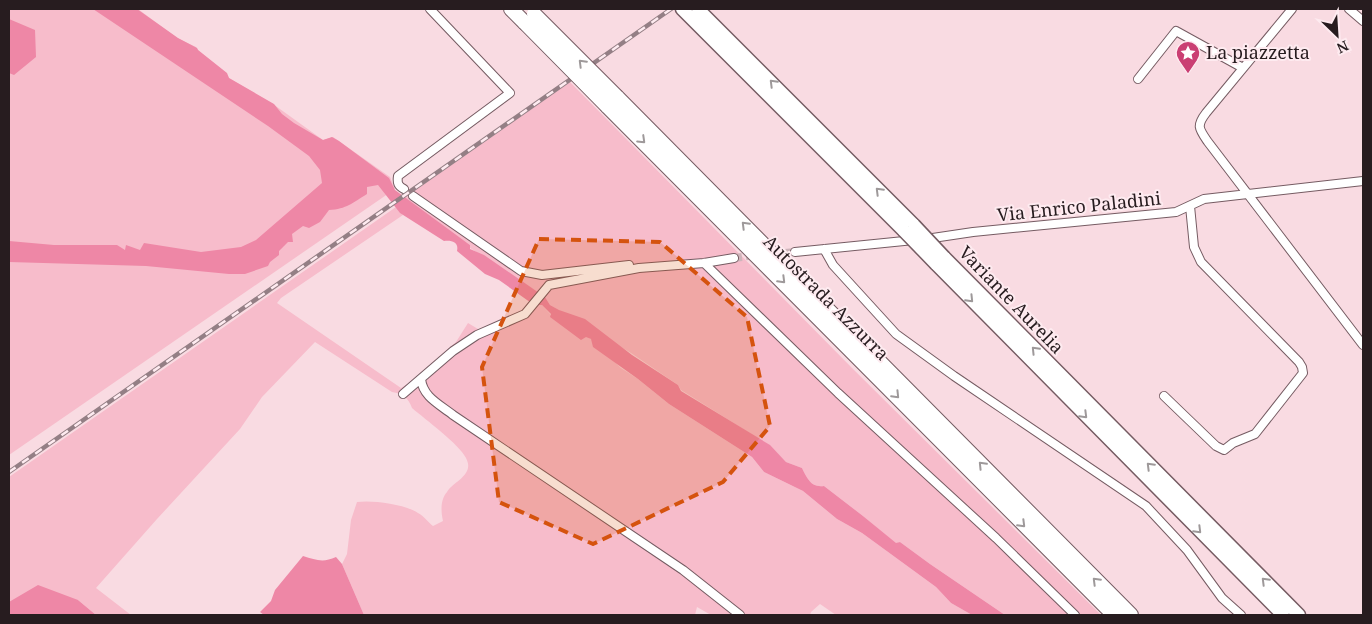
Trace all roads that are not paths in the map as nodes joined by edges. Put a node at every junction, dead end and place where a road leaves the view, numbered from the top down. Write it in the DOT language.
graph roads {
  1 [pos="430,9"];
  2 [pos="511,9"];
  3 [pos="682,9"];
  4 [pos="1292,9"];
  5 [pos="1349,9"];
  6 [pos="699,14"];
  7 [pos="529,15"];
  8 [pos="1363,21"];
  9 [pos="1243,68"];
  10 [pos="1138,79"];
  11 [pos="612,101"];
  12 [pos="1363,181"];
  13 [pos="404,190"];
  14 [pos="1247,194"];
  15 [pos="413,196"];
  16 [pos="1190,206"];
  17 [pos="824,249"];
  18 [pos="795,252"];
  19 [pos="734,258"];
  20 [pos="940,260"];
  21 [pos="704,264"];
  22 [pos="655,267"];
  23 [pos="1363,345"];
  24 [pos="421,379"];
  25 [pos="403,394"];
  26 [pos="1164,396"];
  27 [pos="740,615"];
  28 [pos="1075,615"];
  29 [pos="1114,615"];
  30 [pos="1131,615"];
  31 [pos="1241,615"];
  32 [pos="1283,615"];
  33 [pos="1299,615"];
  1 -- 13 [label="street"];
  2 -- 7 [label="highway, Autostrada Azzurra"];
  3 -- 6 [label="highway, Variante Aurelia"];
  4 -- 9 [label="street"];
  5 -- 8 [label="street"];
  6 -- 20 [label="highway, Variante Aurelia, bridge"];
  7 -- 11 [label="highway, Autostrada Azzurra, bridge"];
  9 -- 10 [label="street"];
  9 -- 14 [label="street"];
  11 -- 29 [label="highway, Autostrada Azzurra, one-way"];
  30 -- 11 [label="highway, Autostrada Azzurra, one-way"];
  12 -- 14 [label="street, Via Enrico Paladini"];
  14 -- 16 [label="street, Via Enrico Paladini"];
  14 -- 23 [label="street"];
  15 -- 22 [label="street"];
  16 -- 17 [label="street, Via Enrico Paladini"];
  16 -- 26 [label="street"];
  17 -- 18 [label="street, Via Enrico Paladini"];
  17 -- 31 [label="street"];
  19 -- 21 [label="street"];
  20 -- 32 [label="highway, Variante Aurelia, one-way"];
  33 -- 20 [label="highway, Variante Aurelia, one-way"];
  21 -- 22 [label="street"];
  21 -- 28 [label="street"];
  22 -- 24 [label="street"];
  24 -- 25 [label="street"];
  24 -- 27 [label="street"];
}
